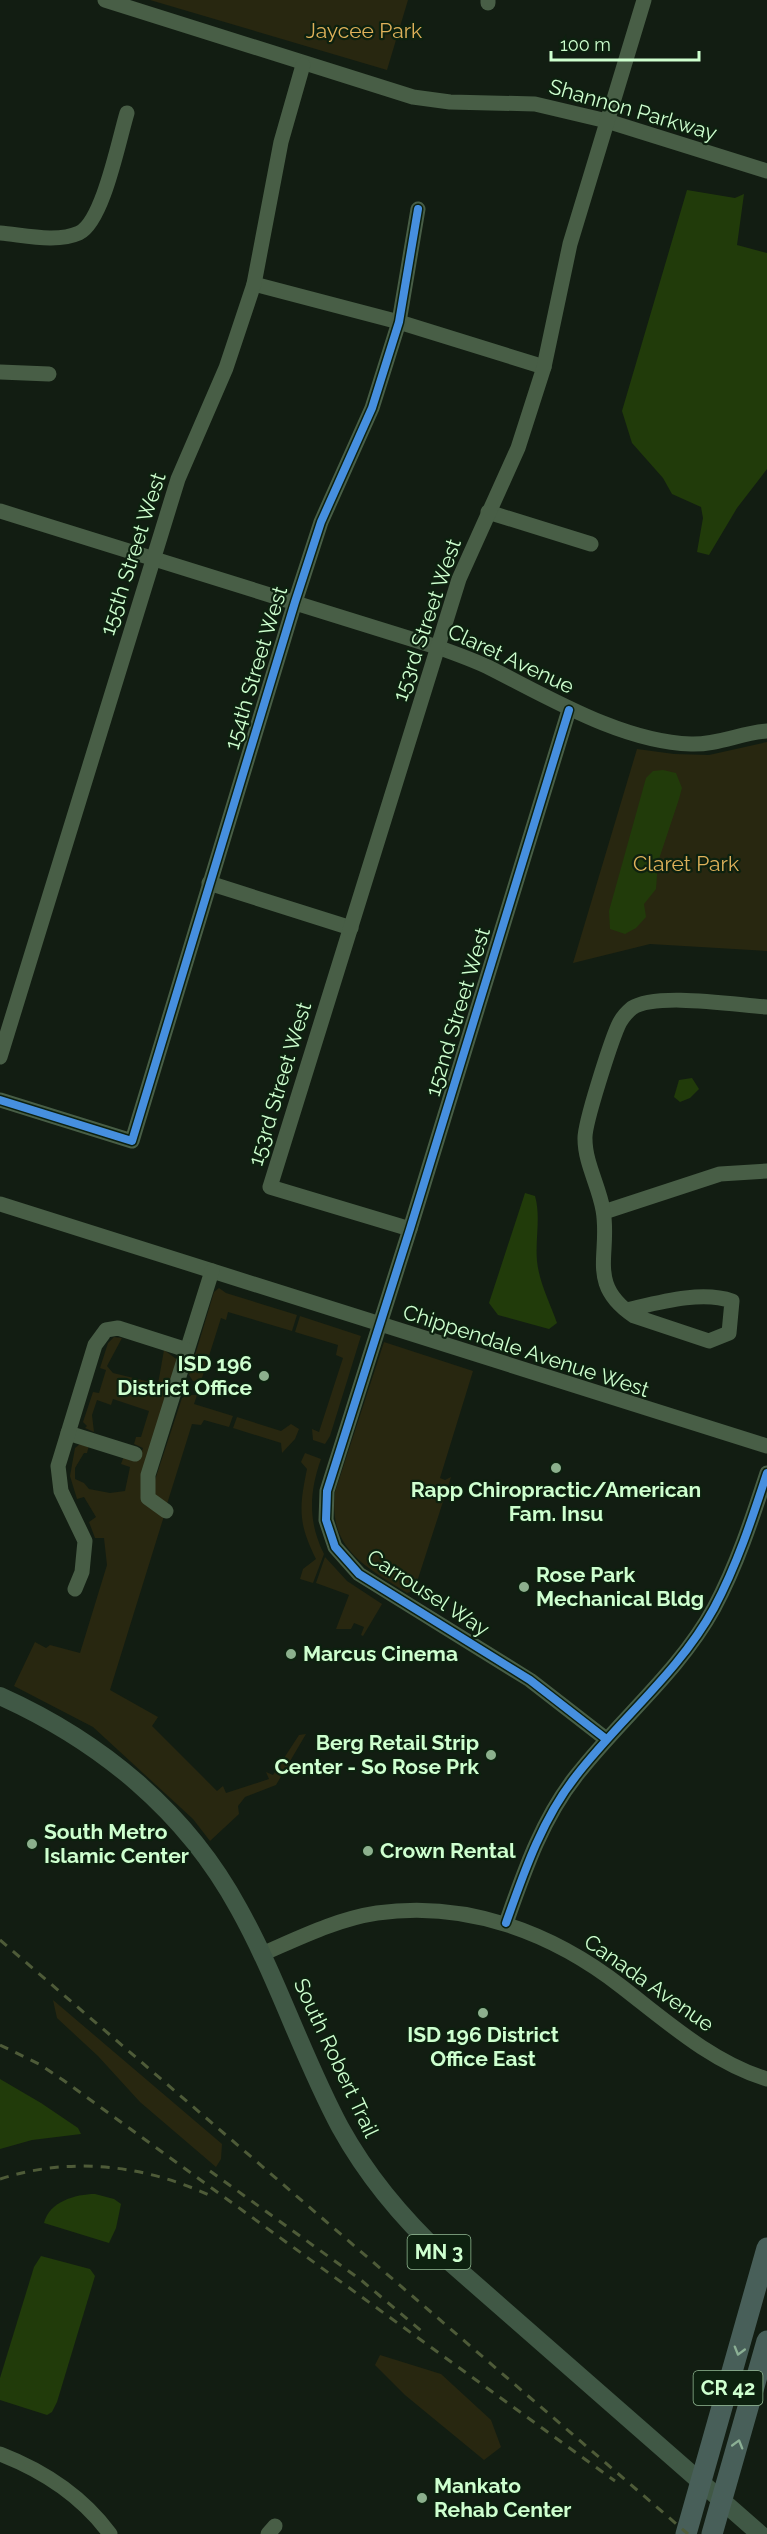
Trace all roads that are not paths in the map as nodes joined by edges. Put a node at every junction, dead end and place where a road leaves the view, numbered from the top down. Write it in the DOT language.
graph roads {
  1 [pos="105,0"];
  2 [pos="644,0"];
  3 [pos="303,65"];
  4 [pos="127,113"];
  5 [pos="607,121"];
  6 [pos="767,171"];
  7 [pos="418,209"];
  8 [pos="0,233"];
  9 [pos="254,284"];
  10 [pos="399,322"];
  11 [pos="544,367"];
  12 [pos="0,372"];
  13 [pos="49,374"];
  14 [pos="0,511"];
  15 [pos="488,512"];
  16 [pos="591,544"];
  17 [pos="152,558"];
  18 [pos="295,602"];
  19 [pos="437,647"];
  20 [pos="569,710"];
  21 [pos="767,731"];
  22 [pos="209,883"];
  23 [pos="351,928"];
  24 [pos="767,1007"];
  25 [pos="0,1057"];
  26 [pos="0,1100"];
  27 [pos="767,1171"];
  28 [pos="0,1204"];
  29 [pos="604,1212"];
  30 [pos="410,1229"];
  31 [pos="212,1271"];
  32 [pos="626,1310"];
  33 [pos="379,1324"];
  34 [pos="187,1350"];
  35 [pos="68,1433"];
  36 [pos="767,1446"];
  37 [pos="135,1454"];
  38 [pos="767,1473"];
  39 [pos="166,1511"];
  40 [pos="75,1589"];
  41 [pos="0,1696"];
  42 [pos="606,1739"];
  43 [pos="506,1923"];
  44 [pos="262,1954"];
  45 [pos="767,2079"];
  46 [pos="767,2248"];
  47 [pos="767,2341"];
  48 [pos="0,2454"];
  49 [pos="702,2482"];
  50 [pos="722,2500"];
  51 [pos="110,2534"];
  52 [pos="686,2534"];
  53 [pos="712,2534"];
  54 [pos="760,2534"];
  1 -- 3 [label="street, Shannon Parkway"];
  2 -- 5 [label="street, 153rd Street West"];
  3 -- 5 [label="street, Shannon Parkway"];
  3 -- 9 [label="street, 155th Street West"];
  4 -- 8 [label="street"];
  5 -- 6 [label="street, Shannon Parkway"];
  5 -- 11 [label="street, 153rd Street West"];
  7 -- 10 [label="street, 154th Street West"];
  9 -- 10 [label="street"];
  9 -- 17 [label="street, 155th Street West"];
  10 -- 11 [label="street"];
  10 -- 18 [label="street, 154th Street West"];
  11 -- 15 [label="street, 153rd Street West"];
  12 -- 13 [label="street"];
  14 -- 17 [label="street, Claret Avenue"];
  15 -- 16 [label="street"];
  15 -- 19 [label="street, 153rd Street West"];
  17 -- 18 [label="street, Claret Avenue"];
  17 -- 25 [label="street, 155th Street West"];
  18 -- 19 [label="street, Claret Avenue"];
  18 -- 22 [label="street, 154th Street West"];
  19 -- 20 [label="street, Claret Avenue"];
  19 -- 23 [label="street, 153rd Street West"];
  20 -- 21 [label="street, Claret Avenue"];
  20 -- 30 [label="street, 152nd Street West"];
  22 -- 23 [label="street"];
  22 -- 26 [label="street, 154th Street West"];
  23 -- 30 [label="street, 153rd Street West"];
  24 -- 29 [label="street"];
  27 -- 29 [label="street"];
  28 -- 31 [label="street, Chippendale Avenue West"];
  29 -- 32 [label="street"];
  30 -- 33 [label="street, 152nd Street West"];
  31 -- 33 [label="street, Chippendale Avenue West"];
  31 -- 34 [label="street"];
  32 -- 32 [label="street"];
  33 -- 36 [label="street, Chippendale Avenue West"];
  33 -- 42 [label="street, Carrousel Way"];
  34 -- 35 [label="street"];
  34 -- 39 [label="street"];
  35 -- 37 [label="street"];
  35 -- 40 [label="street"];
  38 -- 42 [label="street"];
  41 -- 44 [label="main road, South Robert Trail / MN 3"];
  42 -- 43 [label="street"];
  43 -- 44 [label="street, Canada Avenue"];
  43 -- 45 [label="street, Canada Avenue"];
  44 -- 49 [label="main road, South Robert Trail / MN 3"];
  46 -- 49 [label="highway, CR 42, one-way"];
  50 -- 47 [label="highway, CR 42, one-way"];
  48 -- 51 [label="street"];
  49 -- 50 [label="main road, MN 3"];
  49 -- 52 [label="highway, CR 42"];
  50 -- 53 [label="highway, CR 42"];
  50 -- 54 [label="main road, MN 3"];
}
